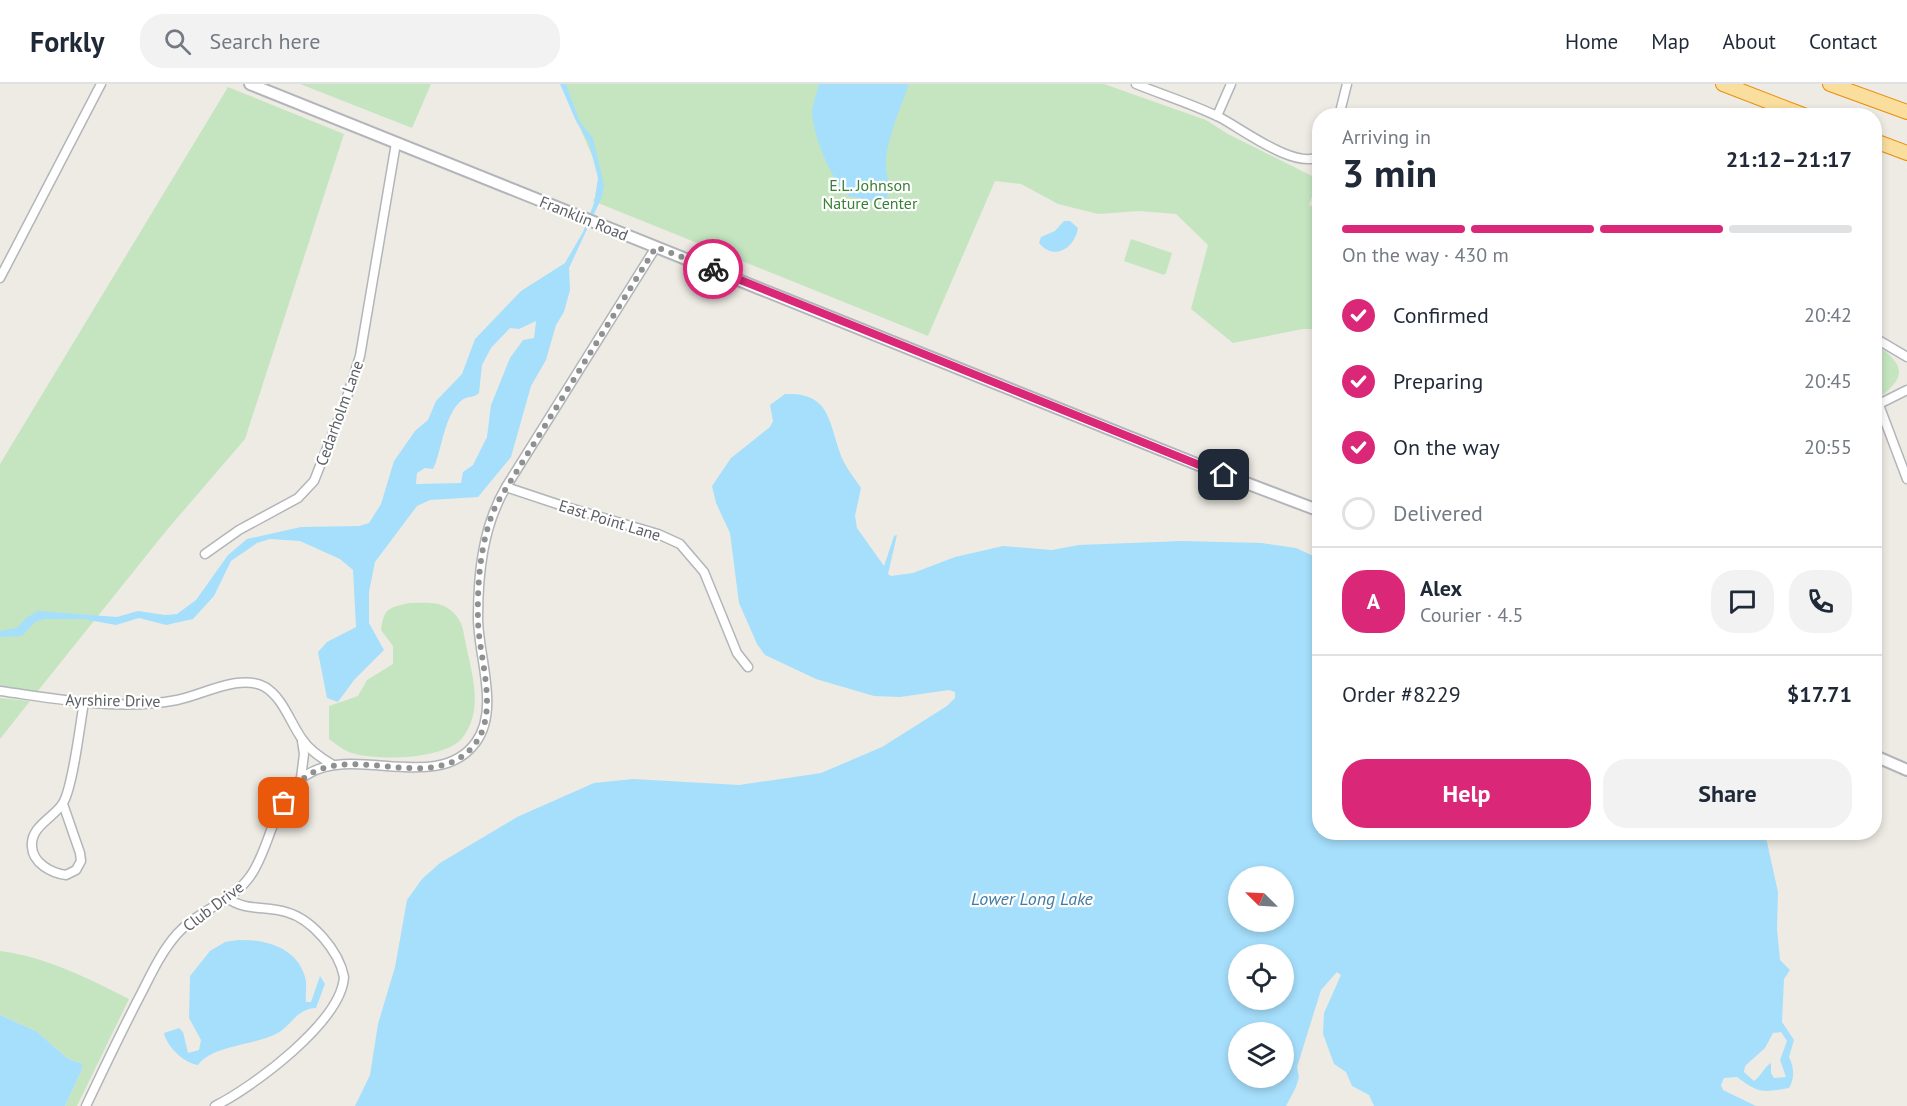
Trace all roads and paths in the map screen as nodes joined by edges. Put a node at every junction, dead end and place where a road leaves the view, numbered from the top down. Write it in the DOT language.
graph roads {
  1 [pos="101,84"];
  2 [pos="250,84"];
  3 [pos="1136,84"];
  4 [pos="1231,84"];
  5 [pos="1347,84"];
  6 [pos="1723,84"];
  7 [pos="1830,84"];
  8 [pos="1341,108"];
  9 [pos="1786,108"];
  10 [pos="1907,112"];
  11 [pos="1217,116"];
  12 [pos="396,143"];
  13 [pos="1882,144"];
  14 [pos="1907,153"];
  15 [pos="1312,160"];
  16 [pos="656,247"];
  17 [pos="0,278"];
  18 [pos="1882,342"];
  19 [pos="1907,357"];
  20 [pos="1907,389"];
  21 [pos="1882,403"];
  22 [pos="1882,418"];
  23 [pos="1907,480"];
  24 [pos="506,487"];
  25 [pos="1312,508"];
  26 [pos="205,554"];
  27 [pos="748,667"];
  28 [pos="0,691"];
  29 [pos="84,702"];
  30 [pos="302,740"];
  31 [pos="1882,759"];
  32 [pos="333,765"];
  33 [pos="1907,770"];
  34 [pos="300,778"];
  35 [pos="63,804"];
  36 [pos="227,898"];
  37 [pos="86,1106"];
  38 [pos="215,1106"];
  1 -- 17 [label="street"];
  2 -- 12 [label="street, Franklin Road"];
  3 -- 11 [label="street"];
  4 -- 11 [label="street"];
  5 -- 8 [label="street"];
  6 -- 9 [label="highway"];
  7 -- 10 [label="highway"];
  11 -- 15 [label="street"];
  12 -- 16 [label="street, Franklin Road"];
  12 -- 26 [label="street, Cedarholm Lane"];
  13 -- 14 [label="highway"];
  16 -- 24 [label="street"];
  16 -- 25 [label="street, Franklin Road"];
  18 -- 19 [label="street"];
  20 -- 21 [label="street"];
  22 -- 23 [label="street"];
  24 -- 27 [label="street, East Point Lane"];
  24 -- 32 [label="street"];
  28 -- 29 [label="street, Ayrshire Drive"];
  29 -- 30 [label="street, Ayrshire Drive"];
  29 -- 35 [label="street"];
  30 -- 32 [label="street, Ayrshire Drive"];
  30 -- 34 [label="street"];
  31 -- 33 [label="street"];
  32 -- 34 [label="street"];
  34 -- 36 [label="street, Club Drive"];
  35 -- 35 [label="street"];
  36 -- 37 [label="street, Club Drive"];
  36 -- 38 [label="street"];
}
